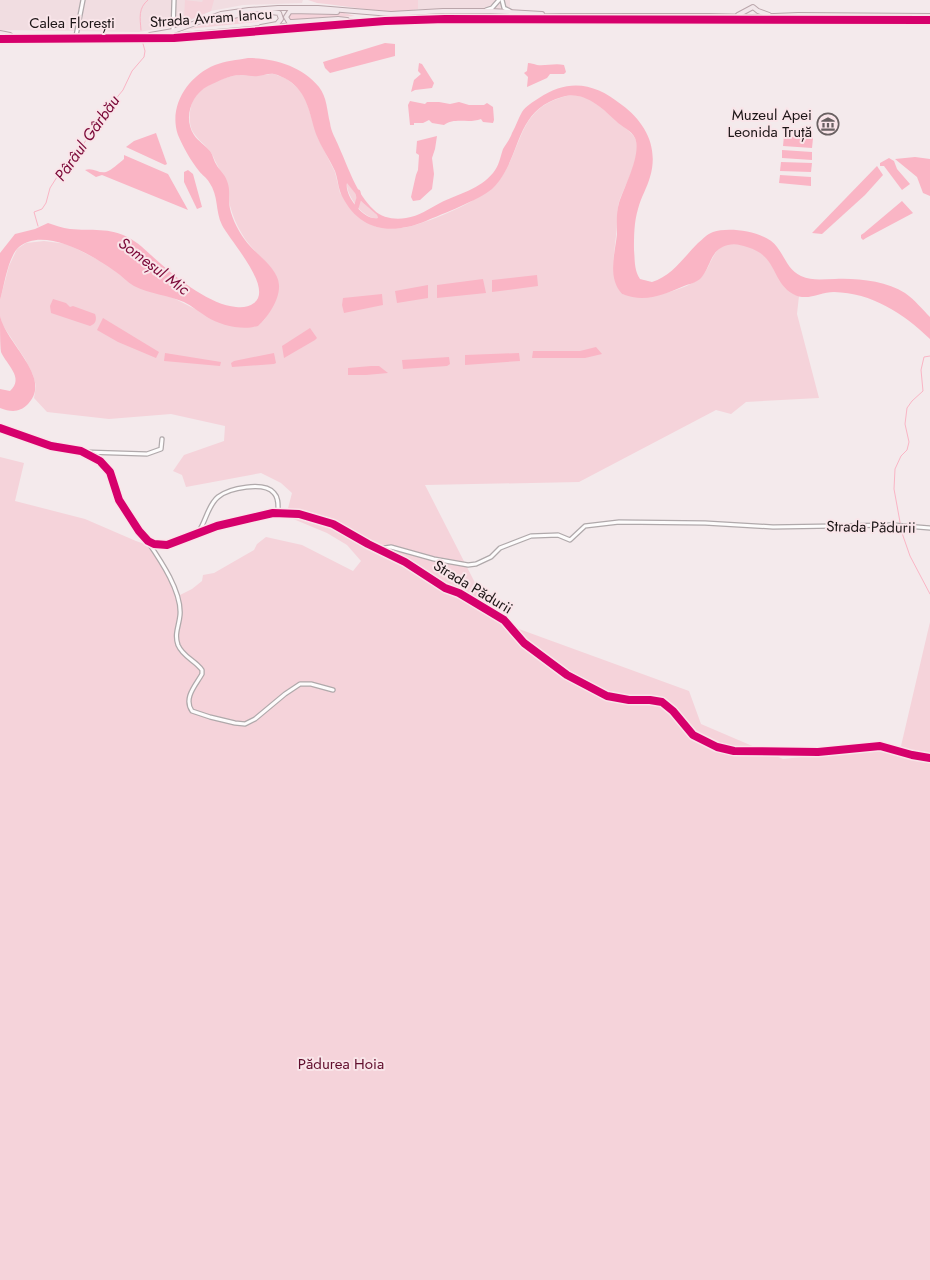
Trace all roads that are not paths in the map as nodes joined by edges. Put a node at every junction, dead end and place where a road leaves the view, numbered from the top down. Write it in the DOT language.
graph roads {
  1 [pos="82,0"];
  2 [pos="174,0"];
  3 [pos="501,1"];
  4 [pos="496,5"];
  5 [pos="346,10"];
  6 [pos="482,11"];
  7 [pos="498,11"];
  8 [pos="748,11"];
  9 [pos="758,11"];
  10 [pos="515,12"];
  11 [pos="563,16"];
  12 [pos="736,16"];
  13 [pos="770,16"];
  14 [pos="930,16"];
  15 [pos="753,17"];
  16 [pos="202,21"];
  17 [pos="357,21"];
  18 [pos="254,29"];
  19 [pos="173,31"];
  20 [pos="0,33"];
  21 [pos="76,36"];
  22 [pos="0,37"];
  23 [pos="17,37"];
  24 [pos="141,37"];
  25 [pos="0,428"];
  26 [pos="162,439"];
  27 [pos="81,451"];
  28 [pos="278,512"];
  29 [pos="930,528"];
  30 [pos="197,533"];
  31 [pos="148,542"];
  32 [pos="381,551"];
  33 [pos="333,690"];
  34 [pos="930,758"];
  1 -- 21 [label="street"];
  2 -- 19 [label="street"];
  3 -- 4 [label="street"];
  3 -- 7 [label="street"];
  3 -- 10 [label="street"];
  4 -- 6 [label="street"];
  4 -- 7 [label="street"];
  5 -- 6 [label="main road, Strada Avram Iancu"];
  5 -- 16 [label="main road, Strada Avram Iancu"];
  5 -- 17 [label="main road"];
  6 -- 7 [label="main road, Strada Avram Iancu"];
  7 -- 10 [label="main road, Strada Avram Iancu"];
  8 -- 9 [label="main road, Strada Avram Iancu"];
  8 -- 12 [label="main road, Strada Avram Iancu"];
  8 -- 15 [label="main road"];
  9 -- 13 [label="main road, Strada Avram Iancu"];
  9 -- 15 [label="main road"];
  10 -- 11 [label="main road, Strada Avram Iancu"];
  11 -- 12 [label="main road, Strada Avram Iancu"];
  11 -- 17 [label="main road, Strada Avram Iancu"];
  12 -- 15 [label="main road, Strada Avram Iancu"];
  13 -- 14 [label="main road, Strada Avram Iancu"];
  13 -- 15 [label="main road, Strada Avram Iancu"];
  16 -- 18 [label="main road"];
  16 -- 19 [label="main road, Strada Avram Iancu"];
  17 -- 18 [label="main road, Strada Avram Iancu"];
  18 -- 24 [label="main road, Strada Avram Iancu"];
  19 -- 24 [label="main road, Strada Avram Iancu"];
  20 -- 23 [label="main road"];
  21 -- 23 [label="main road, Calea Florești"];
  21 -- 24 [label="main road, Calea Florești"];
  22 -- 23 [label="main road, Calea Florești"];
  25 -- 27 [label="street"];
  26 -- 27 [label="street"];
  27 -- 31 [label="street"];
  28 -- 30 [label="street, Strada Pădurii"];
  28 -- 30 [label="street"];
  28 -- 32 [label="street, Strada Pădurii"];
  29 -- 32 [label="street, Strada Pădurii"];
  30 -- 31 [label="street, Strada Pădurii"];
  31 -- 33 [label="street"];
  32 -- 34 [label="street, Strada Pădurii"];
}
